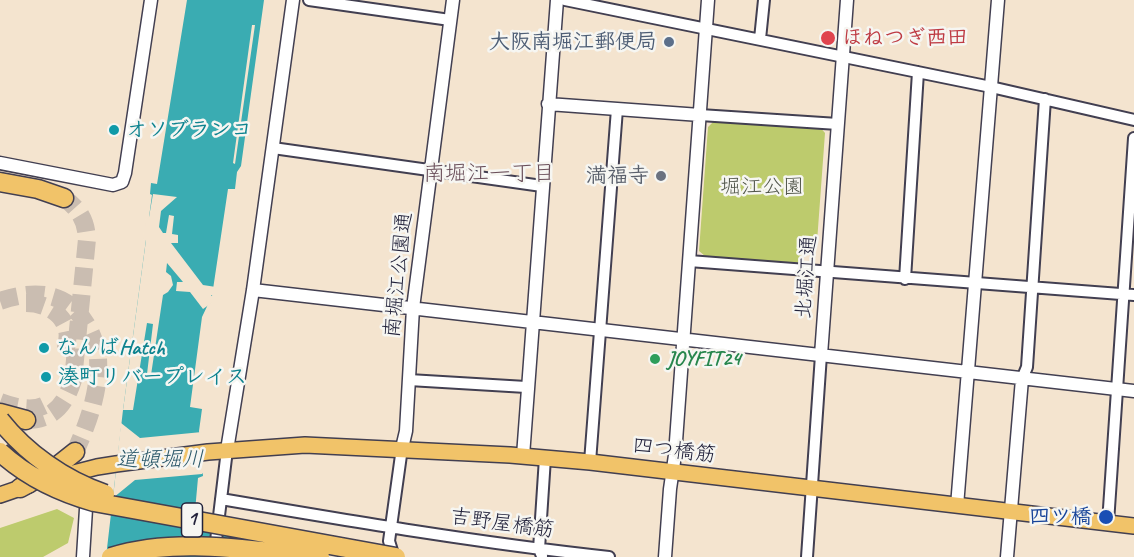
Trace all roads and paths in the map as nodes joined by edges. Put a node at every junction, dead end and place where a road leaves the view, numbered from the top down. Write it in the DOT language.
graph roads {
  1 [pos="151,0"];
  2 [pos="293,0"];
  3 [pos="309,0"];
  4 [pos="453,0"];
  5 [pos="557,0"];
  6 [pos="565,0"];
  7 [pos="708,0"];
  8 [pos="764,0"];
  9 [pos="847,0"];
  10 [pos="998,0"];
  11 [pos="450,20"];
  12 [pos="705,27"];
  13 [pos="760,39"];
  14 [pos="842,56"];
  15 [pos="918,72"];
  16 [pos="991,87"];
  17 [pos="1045,99"];
  18 [pos="548,104"];
  19 [pos="617,109"];
  20 [pos="699,115"];
  21 [pos="1134,120"];
  22 [pos="838,124"];
  23 [pos="1134,138"];
  24 [pos="273,148"];
  25 [pos="0,164"];
  26 [pos="430,170"];
  27 [pos="0,182"];
  28 [pos="542,186"];
  29 [pos="63,198"];
  30 [pos="688,261"];
  31 [pos="827,272"];
  32 [pos="905,279"];
  33 [pos="976,284"];
  34 [pos="1032,287"];
  35 [pos="253,291"];
  36 [pos="1129,294"];
  37 [pos="413,308"];
  38 [pos="532,322"];
  39 [pos="601,329"];
  40 [pos="683,339"];
  41 [pos="821,355"];
  42 [pos="969,372"];
  43 [pos="1022,379"];
  44 [pos="409,380"];
  45 [pos="526,387"];
  46 [pos="1117,389"];
  47 [pos="1134,391"];
  48 [pos="0,413"];
  49 [pos="0,420"];
  50 [pos="26,420"];
  51 [pos="402,448"];
  52 [pos="227,450"];
  53 [pos="0,452"];
  54 [pos="75,452"];
  55 [pos="523,456"];
  56 [pos="545,458"];
  57 [pos="590,462"];
  58 [pos="82,470"];
  59 [pos="672,472"];
  60 [pos="20,488"];
  61 [pos="812,488"];
  62 [pos="0,495"];
  63 [pos="221,499"];
  64 [pos="957,506"];
  65 [pos="1010,512"];
  66 [pos="194,521"];
  67 [pos="1108,523"];
  68 [pos="1134,526"];
  69 [pos="390,528"];
  70 [pos="541,553"];
  71 [pos="82,557"];
  72 [pos="111,557"];
  73 [pos="214,557"];
  74 [pos="320,557"];
  75 [pos="395,557"];
  76 [pos="609,557"];
  77 [pos="665,557"];
  78 [pos="807,557"];
  79 [pos="1007,557"];
  1 -- 25 [label="street"];
  2 -- 24 [label="street"];
  3 -- 11 [label="street"];
  4 -- 11 [label="street, 南堀江公園通"];
  5 -- 18 [label="street"];
  6 -- 12 [label="street"];
  7 -- 12 [label="street"];
  8 -- 13 [label="street"];
  9 -- 14 [label="street, 北堀江通"];
  10 -- 16 [label="street"];
  11 -- 26 [label="street, 南堀江公園通"];
  12 -- 13 [label="street"];
  12 -- 20 [label="street"];
  13 -- 14 [label="street"];
  14 -- 15 [label="street"];
  14 -- 22 [label="street, 北堀江通"];
  15 -- 16 [label="street"];
  15 -- 32 [label="street"];
  16 -- 17 [label="street"];
  16 -- 33 [label="street"];
  17 -- 21 [label="street"];
  17 -- 34 [label="street"];
  18 -- 19 [label="street"];
  18 -- 28 [label="street"];
  19 -- 20 [label="street"];
  19 -- 39 [label="street"];
  20 -- 22 [label="street"];
  20 -- 30 [label="street"];
  22 -- 31 [label="street, 北堀江通"];
  23 -- 36 [label="street"];
  24 -- 26 [label="street"];
  24 -- 35 [label="street"];
  26 -- 28 [label="street"];
  26 -- 37 [label="street, 南堀江公園通"];
  27 -- 29 [label="highway"];
  28 -- 38 [label="street"];
  30 -- 31 [label="street"];
  30 -- 40 [label="street"];
  31 -- 32 [label="street"];
  31 -- 41 [label="street, 北堀江通"];
  32 -- 33 [label="street"];
  33 -- 34 [label="street"];
  33 -- 42 [label="street"];
  34 -- 36 [label="street"];
  34 -- 43 [label="street"];
  35 -- 37 [label="street"];
  35 -- 52 [label="street"];
  36 -- 46 [label="street"];
  37 -- 38 [label="street"];
  37 -- 44 [label="street, 南堀江公園通"];
  38 -- 39 [label="street"];
  38 -- 45 [label="street"];
  39 -- 40 [label="street"];
  39 -- 57 [label="street"];
  40 -- 41 [label="street"];
  40 -- 59 [label="street"];
  41 -- 42 [label="street"];
  41 -- 61 [label="street, 北堀江通"];
  42 -- 43 [label="street"];
  42 -- 64 [label="street"];
  43 -- 46 [label="street"];
  43 -- 65 [label="street"];
  44 -- 45 [label="street"];
  44 -- 51 [label="street, 南堀江公園通"];
  45 -- 55 [label="street"];
  46 -- 47 [label="street"];
  46 -- 67 [label="street"];
  48 -- 50 [label="highway"];
  49 -- 66 [label="highway, bridge"];
  51 -- 52 [label="main road, 四つ橋筋"];
  51 -- 55 [label="main road, 四つ橋筋"];
  51 -- 69 [label="street"];
  52 -- 58 [label="main road, 四つ橋筋"];
  52 -- 63 [label="street"];
  53 -- 66 [label="highway, 1, bridge"];
  54 -- 60 [label="highway"];
  55 -- 56 [label="main road, 四つ橋筋"];
  56 -- 57 [label="main road, 四つ橋筋"];
  56 -- 70 [label="street"];
  57 -- 59 [label="main road, 四つ橋筋"];
  58 -- 60 [label="main road"];
  58 -- 71 [label="street"];
  59 -- 61 [label="main road, 四つ橋筋"];
  59 -- 77 [label="street"];
  60 -- 62 [label="main road"];
  61 -- 64 [label="main road, 四つ橋筋"];
  61 -- 78 [label="street, 北堀江通"];
  63 -- 69 [label="street, 吉野屋橋筋"];
  63 -- 73 [label="street, bridge"];
  64 -- 65 [label="main road, 四つ橋筋"];
  65 -- 67 [label="main road, 四つ橋筋"];
  65 -- 79 [label="street"];
  66 -- 75 [label="highway, 1, bridge"];
  67 -- 68 [label="main road, 四つ橋筋"];
  69 -- 70 [label="street, 吉野屋橋筋"];
  69 -- 75 [label="street"];
  70 -- 76 [label="street, 吉野屋橋筋"];
  72 -- 74 [label="highway, 1, bridge"];
}
